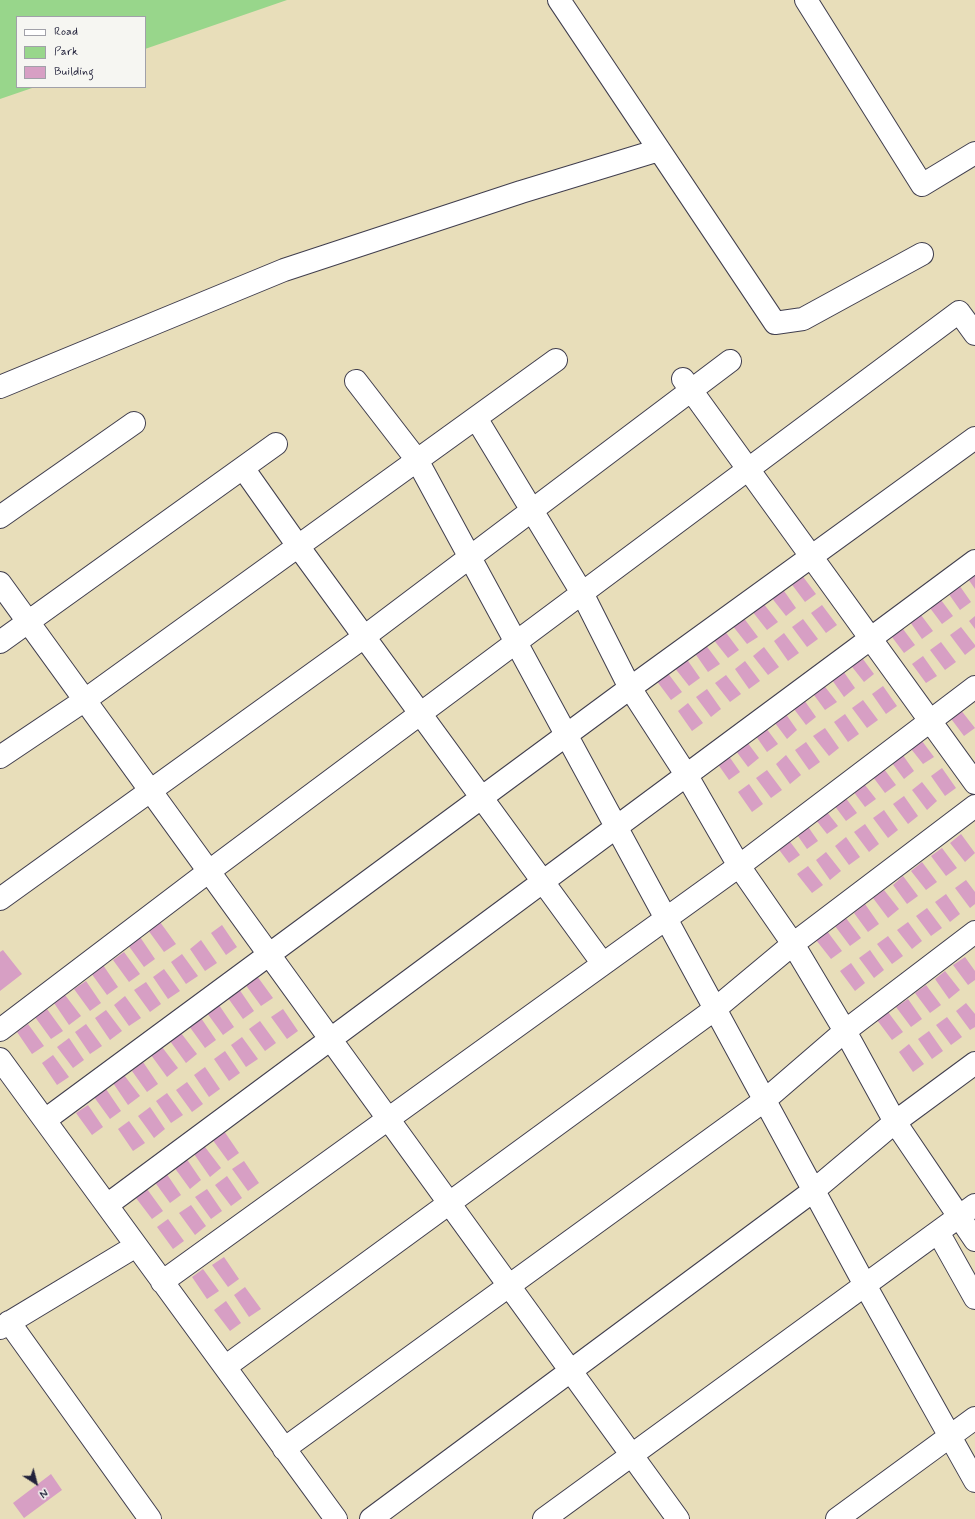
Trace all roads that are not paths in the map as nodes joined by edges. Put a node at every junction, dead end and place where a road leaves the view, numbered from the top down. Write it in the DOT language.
graph roads {
  1 [pos="559,0"];
  2 [pos="806,0"];
  3 [pos="659,150"];
  4 [pos="975,153"];
  5 [pos="922,254"];
  6 [pos="975,334"];
  7 [pos="556,360"];
  8 [pos="730,361"];
  9 [pos="356,381"];
  10 [pos="687,385"];
  11 [pos="0,387"];
  12 [pos="476,418"];
  13 [pos="134,424"];
  14 [pos="975,438"];
  15 [pos="276,444"];
  16 [pos="417,460"];
  17 [pos="242,468"];
  18 [pos="748,469"];
  19 [pos="532,511"];
  20 [pos="0,517"];
  21 [pos="298,546"];
  22 [pos="811,556"];
  23 [pos="470,557"];
  24 [pos="975,561"];
  25 [pos="0,583"];
  26 [pos="582,593"];
  27 [pos="28,622"];
  28 [pos="364,636"];
  29 [pos="871,638"];
  30 [pos="0,642"];
  31 [pos="516,642"];
  32 [pos="630,688"];
  33 [pos="975,688"];
  34 [pos="85,700"];
  35 [pos="420,713"];
  36 [pos="930,721"];
  37 [pos="567,735"];
  38 [pos="0,757"];
  39 [pos="686,776"];
  40 [pos="975,783"];
  41 [pos="150,791"];
  42 [pos="482,798"];
  43 [pos="975,806"];
  44 [pos="617,828"];
  45 [pos="739,866"];
  46 [pos="208,872"];
  47 [pos="544,882"];
  48 [pos="0,900"];
  49 [pos="666,918"];
  50 [pos="975,932"];
  51 [pos="793,944"];
  52 [pos="269,955"];
  53 [pos="603,964"];
  54 [pos="715,1009"];
  55 [pos="0,1030"];
  56 [pos="845,1031"];
  57 [pos="330,1040"];
  58 [pos="0,1059"];
  59 [pos="975,1063"];
  60 [pos="764,1100"];
  61 [pos="388,1119"];
  62 [pos="45,1120"];
  63 [pos="895,1122"];
  64 [pos="814,1191"];
  65 [pos="449,1203"];
  66 [pos="107,1205"];
  67 [pos="967,1211"];
  68 [pos="938,1232"];
  69 [pos="975,1240"];
  70 [pos="136,1246"];
  71 [pos="162,1282"];
  72 [pos="865,1285"];
  73 [pos="509,1286"];
  74 [pos="975,1298"];
  75 [pos="5,1325"];
  76 [pos="225,1368"];
  77 [pos="570,1371"];
  78 [pos="975,1418"];
  79 [pos="950,1436"];
  80 [pos="284,1449"];
  81 [pos="631,1455"];
  82 [pos="975,1481"];
  83 [pos="150,1519"];
  84 [pos="336,1519"];
  85 [pos="370,1519"];
  86 [pos="544,1519"];
  87 [pos="678,1519"];
  88 [pos="836,1519"];
  1 -- 3 [label="street"];
  2 -- 4 [label="street"];
  3 -- 5 [label="street"];
  3 -- 11 [label="street"];
  6 -- 18 [label="street"];
  7 -- 12 [label="street"];
  8 -- 10 [label="street"];
  9 -- 16 [label="street"];
  10 -- 18 [label="street"];
  10 -- 19 [label="street"];
  12 -- 16 [label="street"];
  12 -- 19 [label="street"];
  13 -- 20 [label="street"];
  14 -- 22 [label="street"];
  15 -- 17 [label="street"];
  16 -- 21 [label="street"];
  16 -- 23 [label="street"];
  17 -- 21 [label="street"];
  17 -- 27 [label="street"];
  18 -- 22 [label="street"];
  18 -- 26 [label="street"];
  19 -- 23 [label="street"];
  19 -- 26 [label="street"];
  21 -- 28 [label="street"];
  21 -- 34 [label="street"];
  22 -- 29 [label="street"];
  22 -- 32 [label="street"];
  23 -- 28 [label="street"];
  23 -- 31 [label="street"];
  24 -- 29 [label="street"];
  25 -- 27 [label="street"];
  26 -- 31 [label="street"];
  26 -- 32 [label="street"];
  27 -- 30 [label="street"];
  27 -- 34 [label="street"];
  28 -- 35 [label="street"];
  28 -- 41 [label="street"];
  29 -- 36 [label="street"];
  29 -- 39 [label="street"];
  31 -- 35 [label="street"];
  31 -- 37 [label="street"];
  32 -- 37 [label="street"];
  32 -- 39 [label="street"];
  33 -- 36 [label="street"];
  34 -- 38 [label="street"];
  34 -- 41 [label="street"];
  35 -- 42 [label="street"];
  35 -- 46 [label="street"];
  36 -- 40 [label="street"];
  36 -- 45 [label="street"];
  37 -- 42 [label="street"];
  37 -- 44 [label="street"];
  39 -- 44 [label="street"];
  39 -- 45 [label="street"];
  41 -- 46 [label="street"];
  41 -- 48 [label="street"];
  42 -- 47 [label="street"];
  42 -- 52 [label="street"];
  43 -- 51 [label="street"];
  44 -- 47 [label="street"];
  44 -- 49 [label="street"];
  45 -- 49 [label="street"];
  45 -- 51 [label="street"];
  46 -- 52 [label="street"];
  46 -- 55 [label="street"];
  47 -- 53 [label="street"];
  47 -- 57 [label="street"];
  49 -- 53 [label="street"];
  49 -- 54 [label="street"];
  50 -- 56 [label="street"];
  51 -- 54 [label="street"];
  51 -- 56 [label="street"];
  52 -- 57 [label="street"];
  52 -- 62 [label="street"];
  53 -- 61 [label="street"];
  54 -- 60 [label="street"];
  54 -- 65 [label="street"];
  56 -- 60 [label="street"];
  56 -- 63 [label="street"];
  57 -- 61 [label="street"];
  57 -- 66 [label="street"];
  58 -- 62 [label="street"];
  59 -- 63 [label="street"];
  60 -- 64 [label="street"];
  60 -- 73 [label="street"];
  61 -- 65 [label="street"];
  61 -- 71 [label="street"];
  62 -- 66 [label="street"];
  63 -- 64 [label="street"];
  63 -- 67 [label="street"];
  64 -- 72 [label="street"];
  64 -- 77 [label="street"];
  65 -- 73 [label="street"];
  65 -- 76 [label="street"];
  66 -- 70 [label="street"];
  67 -- 68 [label="street"];
  67 -- 69 [label="street"];
  68 -- 72 [label="street"];
  68 -- 74 [label="street"];
  70 -- 71 [label="street"];
  70 -- 75 [label="street"];
  71 -- 76 [label="street"];
  72 -- 79 [label="street"];
  72 -- 81 [label="street"];
  73 -- 77 [label="street"];
  73 -- 80 [label="street"];
  75 -- 83 [label="street"];
  76 -- 80 [label="street"];
  77 -- 81 [label="street"];
  77 -- 85 [label="street"];
  78 -- 79 [label="street"];
  79 -- 82 [label="street"];
  79 -- 88 [label="street"];
  80 -- 84 [label="street"];
  81 -- 86 [label="street"];
  81 -- 87 [label="street"];
}
